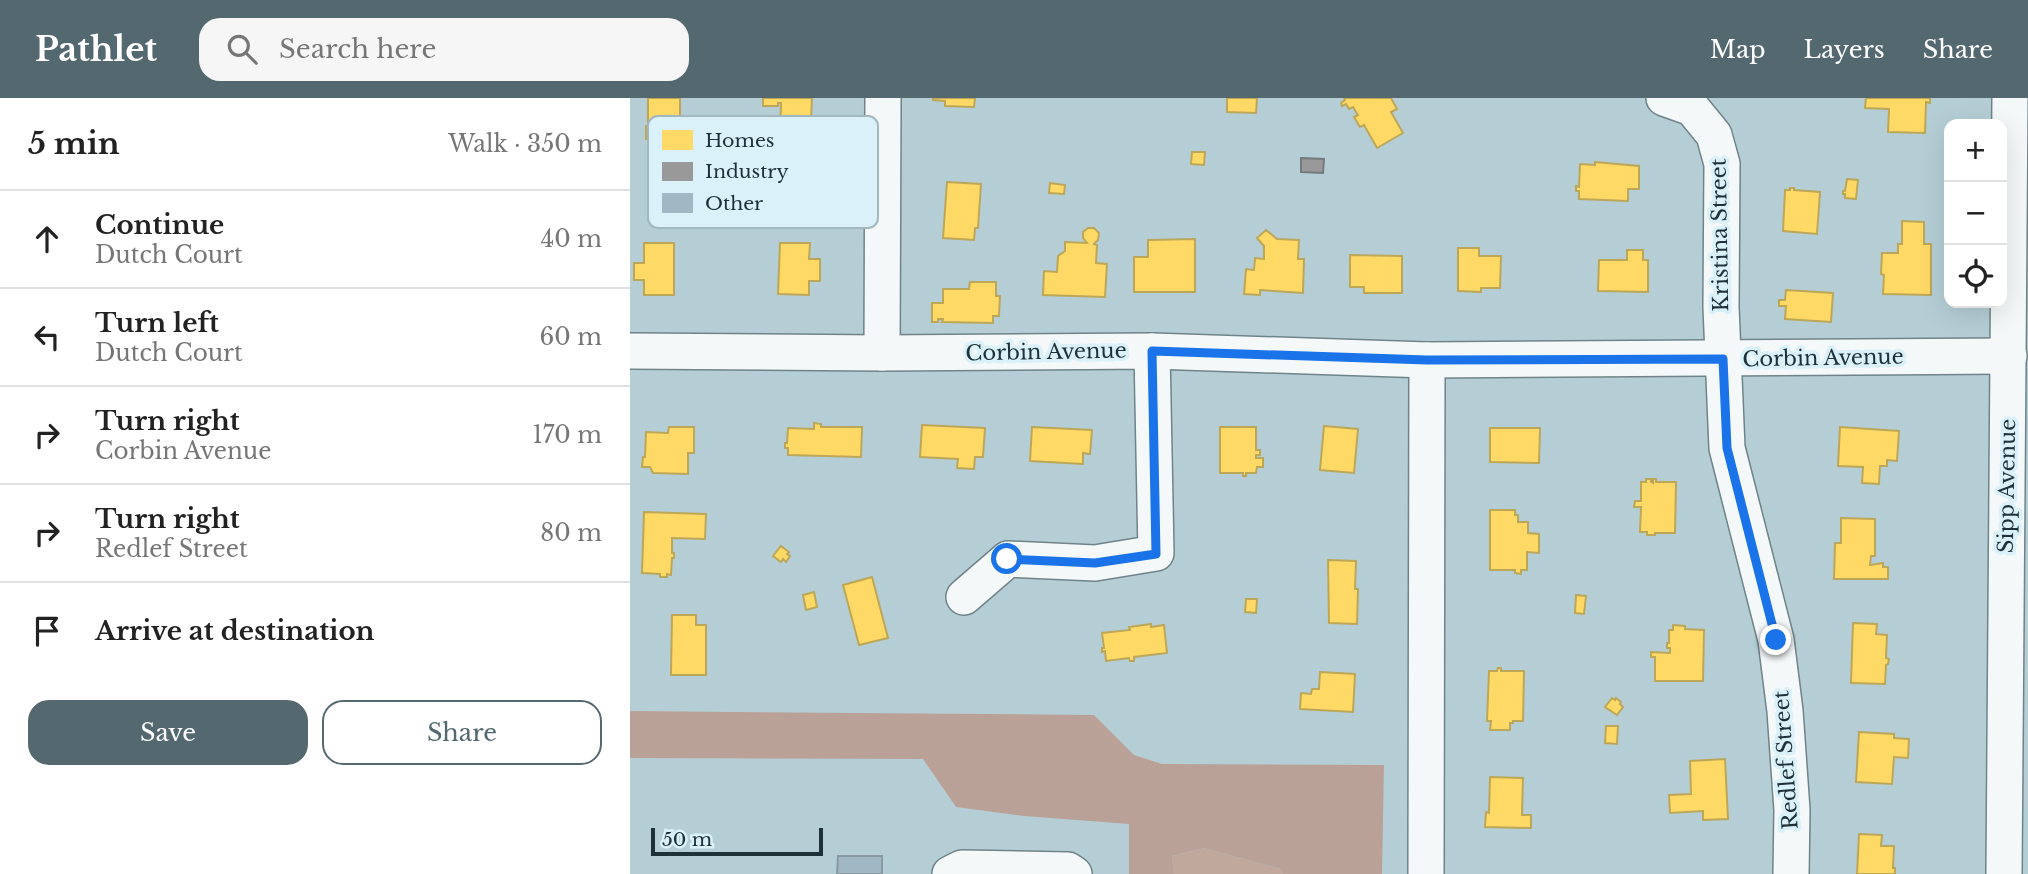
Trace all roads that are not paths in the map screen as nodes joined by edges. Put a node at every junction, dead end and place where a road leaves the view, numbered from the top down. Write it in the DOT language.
graph roads {
  1 [pos="883,98"];
  2 [pos="1664,98"];
  3 [pos="2010,98"];
  4 [pos="630,351"];
  5 [pos="1152,351"];
  6 [pos="882,353"];
  7 [pos="2009,356"];
  8 [pos="1723,359"];
  9 [pos="1427,360"];
  10 [pos="964,597"];
  11 [pos="950,874"];
  12 [pos="1074,874"];
  13 [pos="1426,874"];
  14 [pos="1791,874"];
  15 [pos="2004,874"];
  1 -- 6 [label="street"];
  2 -- 8 [label="street, Kristina Street"];
  3 -- 7 [label="street, Sipp Avenue"];
  4 -- 6 [label="street, Corbin Avenue"];
  5 -- 6 [label="street, Corbin Avenue"];
  5 -- 9 [label="street, Corbin Avenue"];
  5 -- 10 [label="street"];
  7 -- 8 [label="street, Corbin Avenue"];
  7 -- 15 [label="street, Sipp Avenue"];
  8 -- 9 [label="street, Corbin Avenue"];
  8 -- 14 [label="street, Redlef Street"];
  9 -- 13 [label="street"];
  11 -- 12 [label="street"];
}
